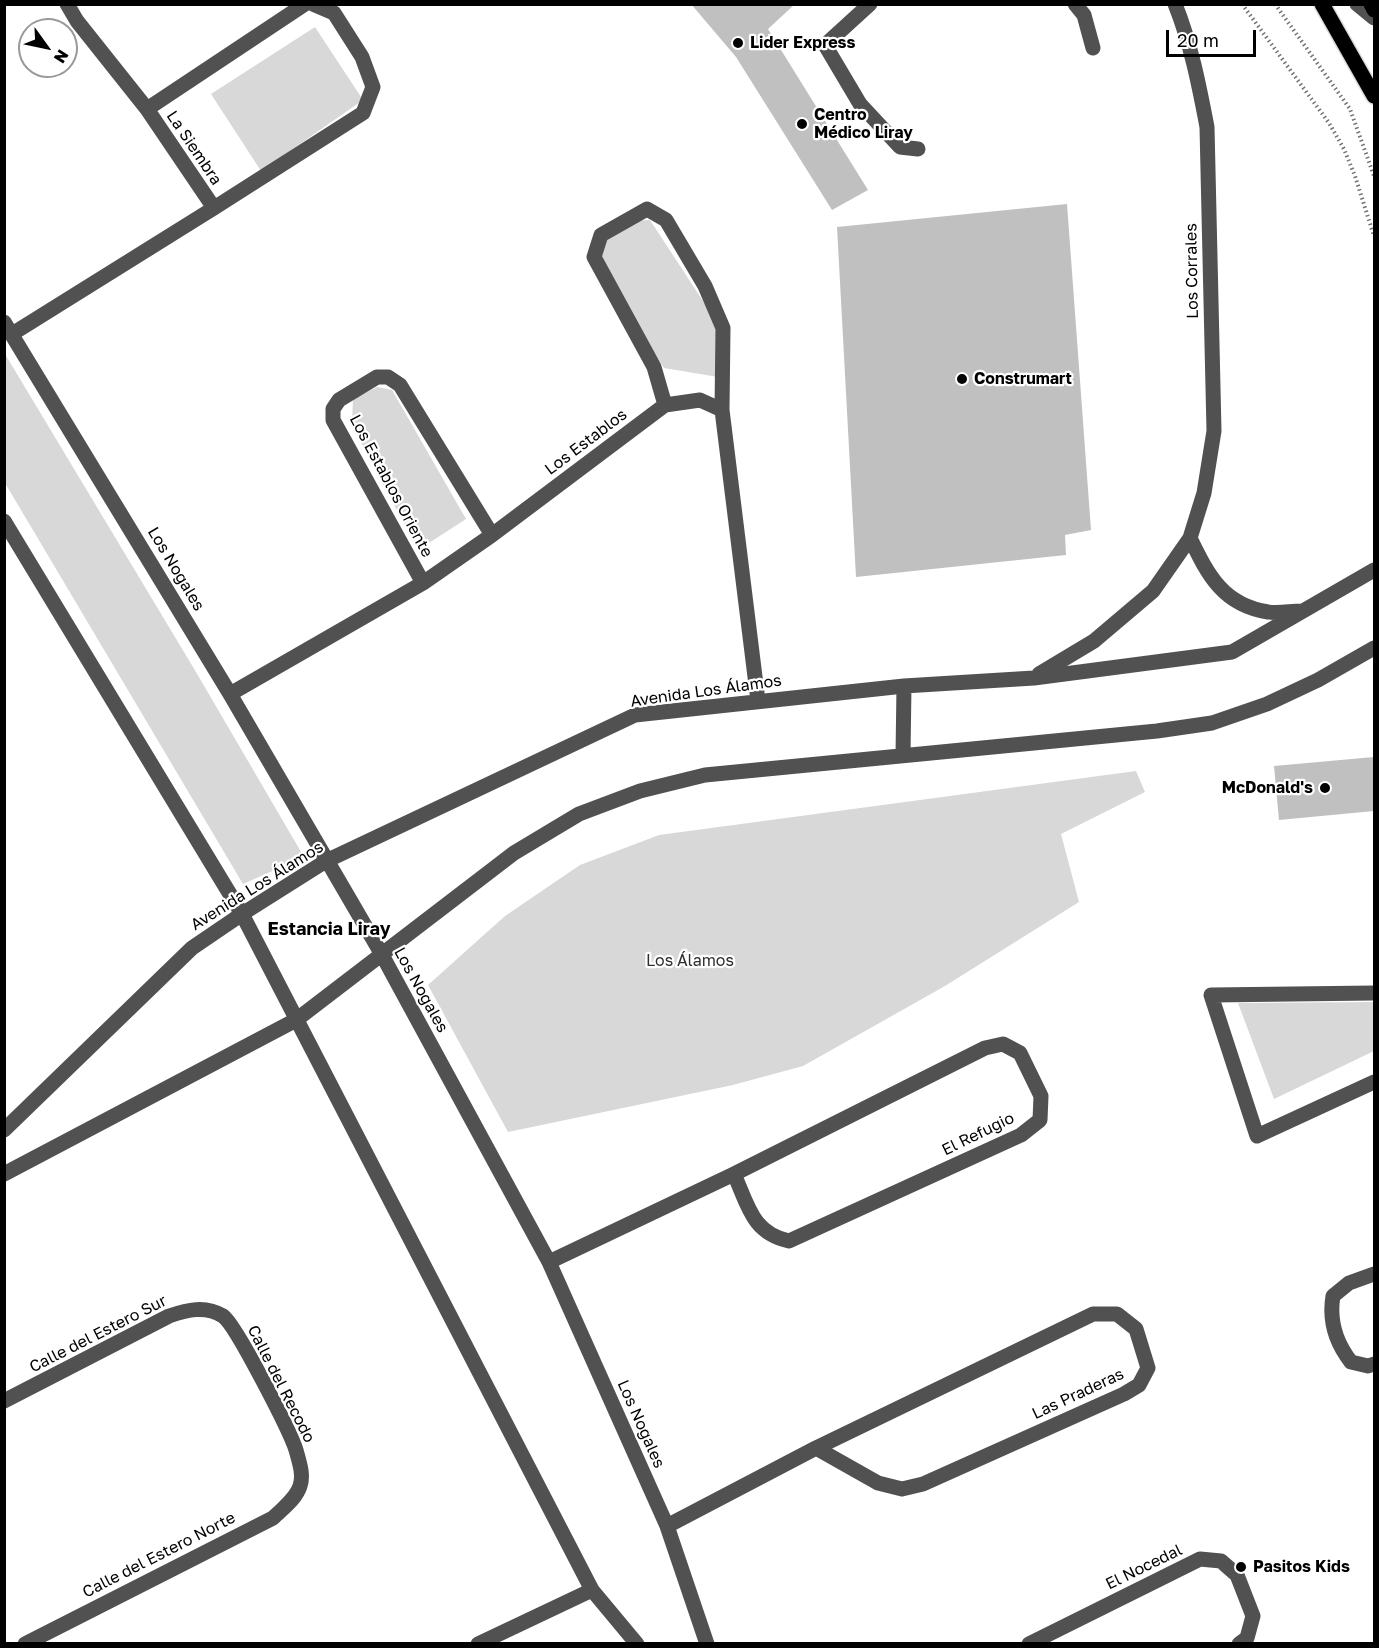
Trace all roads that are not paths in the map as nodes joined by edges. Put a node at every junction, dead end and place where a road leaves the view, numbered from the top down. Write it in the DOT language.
graph roads {
  1 [pos="67,4"];
  2 [pos="305,4"];
  3 [pos="313,4"];
  4 [pos="870,4"];
  5 [pos="1075,4"];
  6 [pos="1174,4"];
  7 [pos="1322,4"];
  8 [pos="1357,4"];
  9 [pos="1371,4"];
  10 [pos="1374,10"];
  11 [pos="1374,18"];
  12 [pos="1093,48"];
  13 [pos="1374,96"];
  14 [pos="147,110"];
  15 [pos="918,149"];
  16 [pos="213,208"];
  17 [pos="8,328"];
  18 [pos="665,405"];
  19 [pos="722,410"];
  20 [pos="4,521"];
  21 [pos="492,536"];
  22 [pos="1190,538"];
  23 [pos="1374,570"];
  24 [pos="423,583"];
  25 [pos="1304,610"];
  26 [pos="1374,648"];
  27 [pos="1034,678"];
  28 [pos="904,686"];
  29 [pos="230,694"];
  30 [pos="758,701"];
  31 [pos="903,755"];
  32 [pos="326,861"];
  33 [pos="242,914"];
  34 [pos="381,953"];
  35 [pos="1374,993"];
  36 [pos="296,1020"];
  37 [pos="1374,1082"];
  38 [pos="4,1131"];
  39 [pos="4,1174"];
  40 [pos="734,1174"];
  41 [pos="549,1262"];
  42 [pos="1374,1274"];
  43 [pos="210,1311"];
  44 [pos="1374,1364"];
  45 [pos="4,1401"];
  46 [pos="816,1448"];
  47 [pos="300,1486"];
  48 [pos="667,1526"];
  49 [pos="592,1590"];
  50 [pos="25,1644"];
  51 [pos="477,1644"];
  52 [pos="637,1644"];
  53 [pos="707,1644"];
  54 [pos="1029,1644"];
  55 [pos="1239,1644"];
  1 -- 14 [label="street, La Siembra"];
  2 -- 14 [label="street"];
  3 -- 16 [label="street"];
  4 -- 15 [label="street"];
  5 -- 12 [label="street"];
  6 -- 22 [label="street, Los Corrales"];
  7 -- 13 [label="main road"];
  8 -- 11 [label="street"];
  9 -- 10 [label="main road"];
  14 -- 16 [label="street, La Siembra"];
  16 -- 17 [label="street, La Siembra"];
  17 -- 29 [label="street, Los Nogales"];
  18 -- 19 [label="street, Los Establos"];
  18 -- 19 [label="street"];
  18 -- 21 [label="street, Los Establos"];
  19 -- 30 [label="street"];
  20 -- 33 [label="street"];
  21 -- 24 [label="street, Los Establos"];
  21 -- 24 [label="street, Los Establos Oriente"];
  22 -- 25 [label="street"];
  22 -- 27 [label="street, Los Corrales"];
  23 -- 25 [label="street, Avenida Los Álamos"];
  24 -- 29 [label="street, Los Establos"];
  25 -- 27 [label="street, Avenida Los Álamos"];
  26 -- 31 [label="street"];
  27 -- 28 [label="street, Avenida Los Álamos"];
  28 -- 30 [label="street, Avenida Los Álamos"];
  28 -- 31 [label="street"];
  29 -- 32 [label="street, Los Nogales"];
  30 -- 32 [label="street, Avenida Los Álamos"];
  31 -- 34 [label="street"];
  32 -- 33 [label="street, Avenida Los Álamos"];
  32 -- 34 [label="street, Los Nogales"];
  33 -- 36 [label="street"];
  33 -- 38 [label="street, Avenida Los Álamos"];
  34 -- 36 [label="street"];
  34 -- 41 [label="street, Los Nogales"];
  35 -- 37 [label="street"];
  36 -- 39 [label="street"];
  36 -- 49 [label="street"];
  40 -- 40 [label="street, El Refugio"];
  40 -- 41 [label="street, El Refugio"];
  41 -- 48 [label="street, Los Nogales"];
  42 -- 44 [label="street"];
  43 -- 45 [label="street, Calle del Estero Sur"];
  43 -- 47 [label="street, Calle del Recodo"];
  46 -- 46 [label="street, Las Praderas"];
  46 -- 48 [label="street, Las Praderas"];
  47 -- 50 [label="street, Calle del Estero Norte"];
  48 -- 53 [label="street, Los Nogales"];
  49 -- 51 [label="street"];
  49 -- 52 [label="street"];
  54 -- 55 [label="street, El Nocedal"];
}
